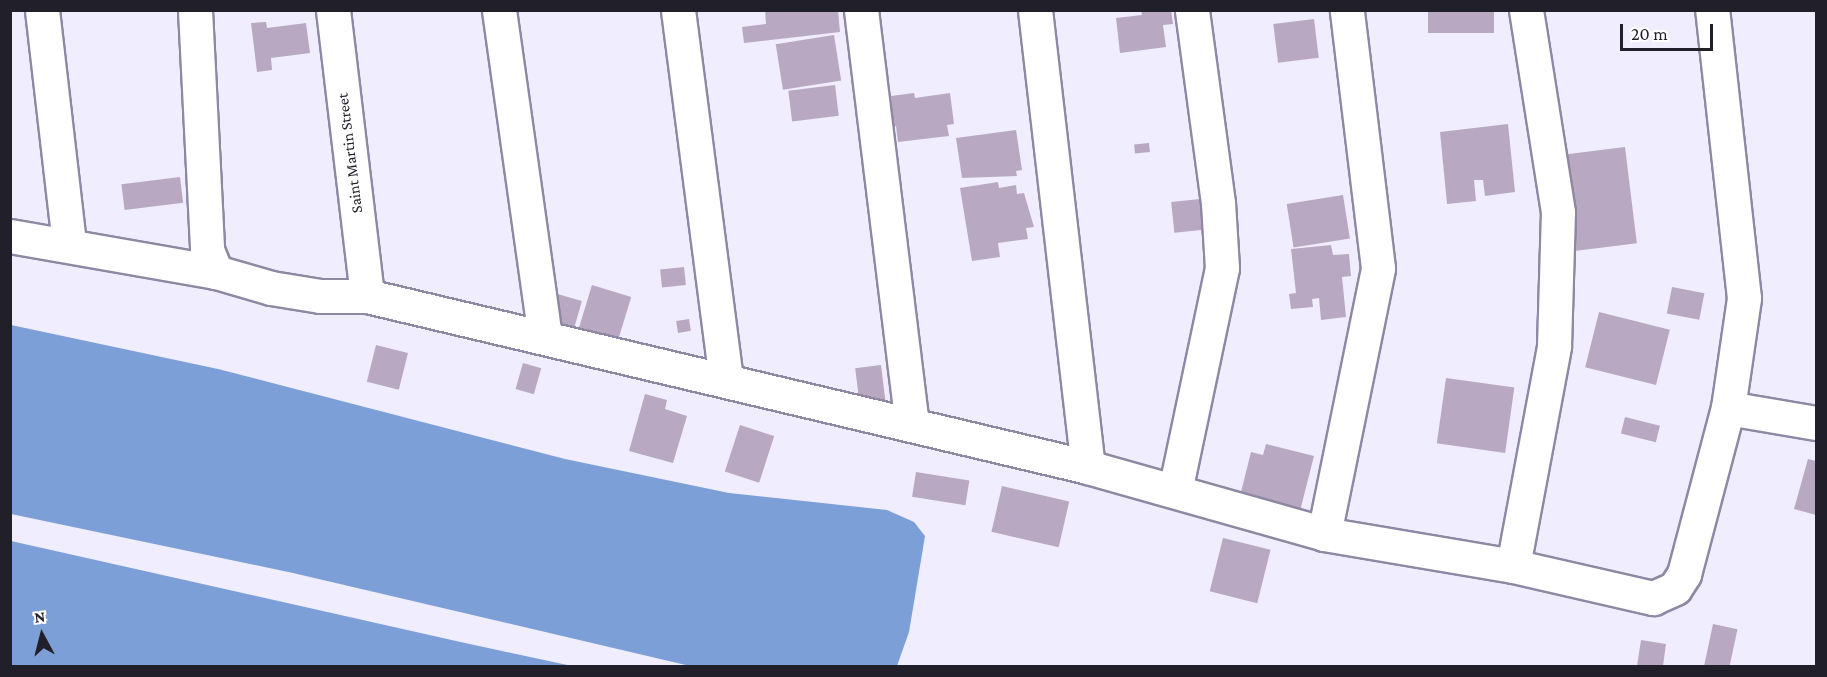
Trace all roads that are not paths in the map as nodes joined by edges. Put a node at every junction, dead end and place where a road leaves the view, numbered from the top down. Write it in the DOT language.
graph roads {
  1 [pos="42,10"];
  2 [pos="195,10"];
  3 [pos="333,10"];
  4 [pos="499,10"];
  5 [pos="678,10"];
  6 [pos="861,10"];
  7 [pos="1035,10"];
  8 [pos="1192,10"];
  9 [pos="1347,10"];
  10 [pos="1526,10"];
  11 [pos="1712,10"];
  12 [pos="10,236"];
  13 [pos="69,244"];
  14 [pos="216,272"];
  15 [pos="367,296"];
  16 [pos="545,336"];
  17 [pos="726,380"];
  18 [pos="1728,408"];
  19 [pos="1816,423"];
  20 [pos="912,424"];
  21 [pos="1089,467"];
  22 [pos="1174,491"];
  23 [pos="1324,534"];
  24 [pos="1513,566"];
  1 -- 13 [label="street"];
  2 -- 14 [label="street"];
  3 -- 15 [label="street, Saint Martin Street"];
  4 -- 16 [label="street"];
  5 -- 17 [label="street"];
  6 -- 20 [label="street"];
  7 -- 21 [label="street"];
  8 -- 22 [label="street"];
  9 -- 23 [label="street"];
  10 -- 24 [label="street"];
  11 -- 18 [label="street"];
  12 -- 13 [label="street"];
  13 -- 14 [label="street"];
  14 -- 15 [label="street"];
  15 -- 16 [label="street"];
  16 -- 17 [label="street"];
  17 -- 20 [label="street"];
  18 -- 19 [label="street"];
  18 -- 24 [label="street"];
  20 -- 21 [label="street"];
  21 -- 22 [label="street"];
  22 -- 23 [label="street"];
  23 -- 24 [label="street"];
}
